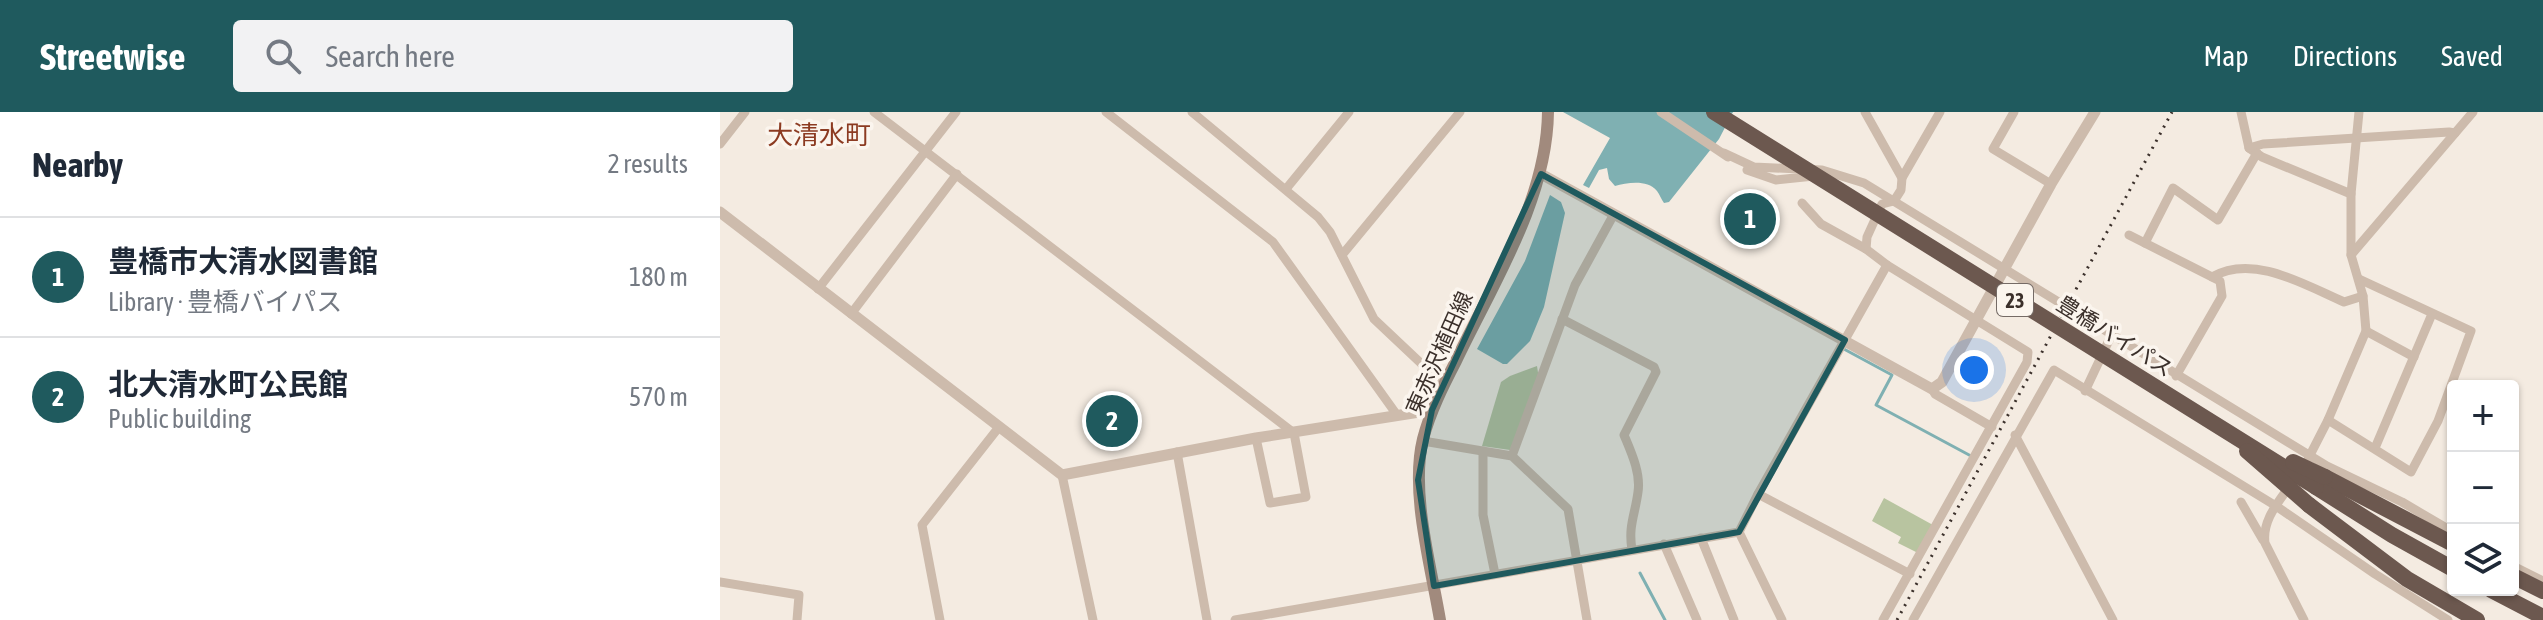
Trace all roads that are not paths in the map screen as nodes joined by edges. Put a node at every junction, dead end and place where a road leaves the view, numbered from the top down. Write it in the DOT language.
graph roads {
  1 [pos="745,112"];
  2 [pos="874,112"];
  3 [pos="956,112"];
  4 [pos="1106,112"];
  5 [pos="1192,112"];
  6 [pos="1349,112"];
  7 [pos="1460,112"];
  8 [pos="1548,112"];
  9 [pos="1661,112"];
  10 [pos="1714,112"];
  11 [pos="1865,112"];
  12 [pos="1940,112"];
  13 [pos="2014,112"];
  14 [pos="2095,112"];
  15 [pos="2241,112"];
  16 [pos="2359,112"];
  17 [pos="2473,112"];
  18 [pos="2455,133"];
  19 [pos="2357,137"];
  20 [pos="720,144"];
  21 [pos="2253,150"];
  22 [pos="927,151"];
  23 [pos="957,174"];
  24 [pos="1541,174"];
  25 [pos="1902,178"];
  26 [pos="2051,184"];
  27 [pos="1286,189"];
  28 [pos="2351,194"];
  29 [pos="1894,201"];
  30 [pos="1802,203"];
  31 [pos="720,212"];
  32 [pos="1614,214"];
  33 [pos="2129,235"];
  34 [pos="2145,243"];
  35 [pos="1866,249"];
  36 [pos="1342,255"];
  37 [pos="2351,255"];
  38 [pos="1887,265"];
  39 [pos="2005,269"];
  40 [pos="2212,277"];
  41 [pos="2359,279"];
  42 [pos="818,289"];
  43 [pos="2363,296"];
  44 [pos="851,314"];
  45 [pos="2432,314"];
  46 [pos="1562,319"];
  47 [pos="1977,320"];
  48 [pos="2366,331"];
  49 [pos="2111,336"];
  50 [pos="1845,340"];
  51 [pos="2414,357"];
  52 [pos="2176,376"];
  53 [pos="1444,385"];
  54 [pos="1932,389"];
  55 [pos="2085,391"];
  56 [pos="2165,393"];
  57 [pos="1432,410"];
  58 [pos="1397,415"];
  59 [pos="2328,420"];
  60 [pos="999,427"];
  61 [pos="1992,427"];
  62 [pos="1294,433"];
  63 [pos="2230,434"];
  64 [pos="2015,435"];
  65 [pos="1256,438"];
  66 [pos="1423,441"];
  67 [pos="2375,448"];
  68 [pos="1483,451"];
  69 [pos="1177,452"];
  70 [pos="1512,456"];
  71 [pos="2310,456"];
  72 [pos="1062,475"];
  73 [pos="2320,482"];
  74 [pos="1758,494"];
  75 [pos="2241,502"];
  76 [pos="2276,506"];
  77 [pos="2447,528"];
  78 [pos="1739,532"];
  79 [pos="1701,538"];
  80 [pos="2447,541"];
  81 [pos="2265,543"];
  82 [pos="1664,544"];
  83 [pos="1632,550"];
  84 [pos="1577,560"];
  85 [pos="2447,566"];
  86 [pos="2519,569"];
  87 [pos="1495,574"];
  88 [pos="1910,574"];
  89 [pos="2519,579"];
  90 [pos="2543,581"];
  91 [pos="720,582"];
  92 [pos="1434,586"];
  93 [pos="2543,591"];
  94 [pos="2503,596"];
  95 [pos="1917,617"];
  96 [pos="2543,617"];
  97 [pos="797,620"];
  98 [pos="940,620"];
  99 [pos="1093,620"];
  100 [pos="1207,620"];
  101 [pos="1235,620"];
  102 [pos="1440,620"];
  103 [pos="1587,620"];
  104 [pos="1697,620"];
  105 [pos="1734,620"];
  106 [pos="1782,620"];
  107 [pos="1883,620"];
  108 [pos="2113,620"];
  109 [pos="2304,620"];
  110 [pos="2448,620"];
  111 [pos="2477,620"];
  1 -- 20 [label="street"];
  2 -- 22 [label="street"];
  3 -- 22 [label="street"];
  4 -- 58 [label="street"];
  5 -- 27 [label="street"];
  6 -- 27 [label="street"];
  7 -- 36 [label="street"];
  8 -- 24 [label="main road, 東赤沢植田線"];
  9 -- 29 [label="street"];
  10 -- 56 [label="highway, 豊橋バイパス / 23, bridge"];
  11 -- 25 [label="street"];
  12 -- 25 [label="street"];
  13 -- 26 [label="street"];
  14 -- 26 [label="street"];
  15 -- 21 [label="street"];
  16 -- 19 [label="street"];
  17 -- 18 [label="street"];
  18 -- 19 [label="street"];
  18 -- 37 [label="street"];
  19 -- 21 [label="street"];
  19 -- 28 [label="street"];
  21 -- 28 [label="street"];
  21 -- 34 [label="street"];
  22 -- 23 [label="street"];
  22 -- 42 [label="street"];
  23 -- 44 [label="street"];
  23 -- 62 [label="street"];
  24 -- 32 [label="street"];
  24 -- 53 [label="main road, 東赤沢植田線"];
  25 -- 29 [label="street"];
  26 -- 39 [label="street"];
  27 -- 36 [label="street"];
  28 -- 37 [label="street"];
  29 -- 35 [label="street"];
  29 -- 39 [label="street"];
  30 -- 35 [label="street"];
  31 -- 42 [label="street"];
  32 -- 46 [label="street"];
  32 -- 50 [label="street"];
  33 -- 34 [label="street"];
  34 -- 40 [label="street"];
  35 -- 38 [label="street"];
  36 -- 53 [label="street"];
  37 -- 41 [label="street"];
  38 -- 47 [label="street"];
  38 -- 50 [label="street"];
  39 -- 47 [label="street"];
  39 -- 49 [label="street"];
  40 -- 43 [label="street"];
  40 -- 52 [label="street"];
  41 -- 43 [label="street"];
  41 -- 45 [label="street"];
  42 -- 44 [label="street"];
  43 -- 48 [label="street"];
  44 -- 60 [label="street"];
  45 -- 51 [label="street"];
  45 -- 67 [label="street"];
  46 -- 70 [label="street"];
  46 -- 83 [label="street"];
  47 -- 54 [label="street"];
  47 -- 61 [label="street"];
  48 -- 51 [label="street"];
  48 -- 59 [label="street"];
  49 -- 52 [label="street"];
  49 -- 55 [label="street"];
  50 -- 54 [label="street"];
  50 -- 74 [label="street"];
  51 -- 67 [label="street"];
  52 -- 71 [label="street"];
  53 -- 57 [label="main road, 東赤沢植田線"];
  54 -- 61 [label="street"];
  55 -- 64 [label="street"];
  55 -- 76 [label="street"];
  56 -- 63 [label="highway, 豊橋バイパス / 23, bridge"];
  56 -- 73 [label="highway, 23, bridge"];
  57 -- 58 [label="street"];
  57 -- 66 [label="main road, 東赤沢植田線"];
  58 -- 62 [label="street"];
  59 -- 67 [label="street"];
  59 -- 71 [label="street"];
  60 -- 72 [label="street"];
  60 -- 98 [label="street"];
  61 -- 88 [label="street"];
  62 -- 65 [label="street"];
  62 -- 65 [label="street"];
  63 -- 73 [label="highway, 豊橋バイパス / 23, bridge"];
  63 -- 111 [label="highway, 23, bridge"];
  64 -- 95 [label="street"];
  64 -- 108 [label="street"];
  65 -- 69 [label="street"];
  66 -- 68 [label="street"];
  66 -- 92 [label="main road, 東赤沢植田線"];
  68 -- 70 [label="street"];
  68 -- 87 [label="street"];
  69 -- 72 [label="street"];
  69 -- 100 [label="street"];
  70 -- 84 [label="street"];
  71 -- 76 [label="street"];
  71 -- 77 [label="street"];
  72 -- 99 [label="street"];
  73 -- 80 [label="highway, 23"];
  73 -- 85 [label="highway, 豊橋バイパス / 23"];
  74 -- 78 [label="street"];
  74 -- 88 [label="street"];
  75 -- 81 [label="street"];
  76 -- 81 [label="street"];
  76 -- 110 [label="street"];
  78 -- 79 [label="street"];
  78 -- 106 [label="street"];
  79 -- 82 [label="street"];
  79 -- 105 [label="street"];
  81 -- 109 [label="street"];
  82 -- 83 [label="street"];
  82 -- 104 [label="street"];
  83 -- 84 [label="street"];
  84 -- 87 [label="street"];
  84 -- 103 [label="street"];
  86 -- 90 [label="street"];
  87 -- 92 [label="street"];
  88 -- 107 [label="street"];
  89 -- 93 [label="highway"];
  91 -- 97 [label="street"];
  92 -- 101 [label="street"];
  92 -- 102 [label="main road, 東赤沢植田線"];
  94 -- 96 [label="highway"];
}
